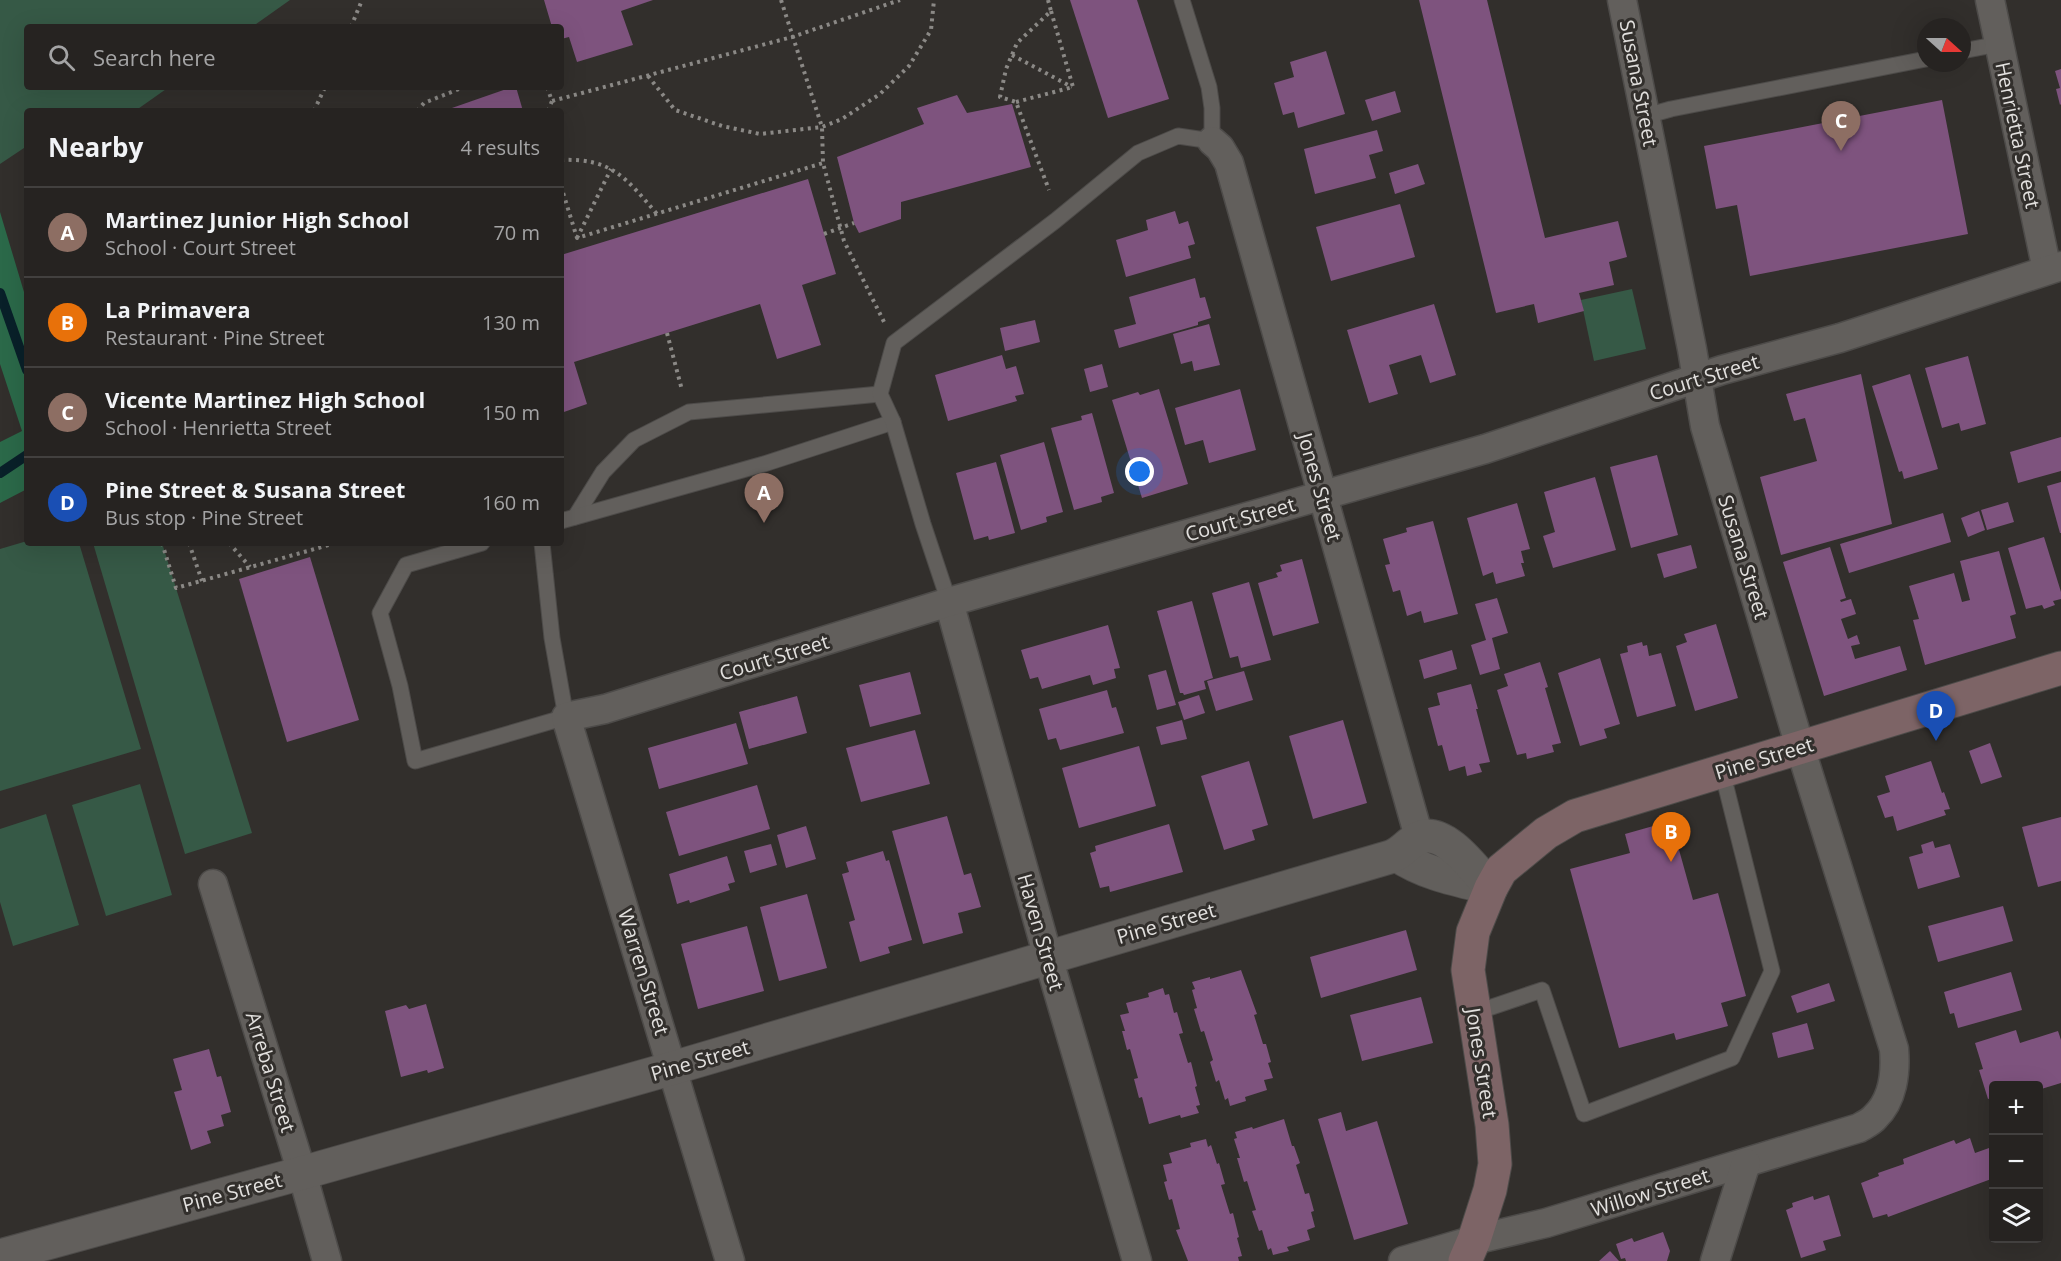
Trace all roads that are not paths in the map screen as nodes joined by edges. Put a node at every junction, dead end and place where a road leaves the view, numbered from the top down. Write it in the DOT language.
graph roads {
  1 [pos="1182,0"];
  2 [pos="1622,0"];
  3 [pos="1989,0"];
  4 [pos="1999,44"];
  5 [pos="1971,49"];
  6 [pos="1917,61"];
  7 [pos="1646,116"];
  8 [pos="1212,141"];
  9 [pos="2054,268"];
  10 [pos="1697,378"];
  11 [pos="880,394"];
  12 [pos="893,422"];
  13 [pos="1323,495"];
  14 [pos="568,519"];
  15 [pos="472,546"];
  16 [pos="542,546"];
  17 [pos="949,602"];
  18 [pos="2061,668"];
  19 [pos="566,717"];
  20 [pos="1800,747"];
  21 [pos="1722,771"];
  22 [pos="1408,846"];
  23 [pos="213,884"];
  24 [pos="1491,888"];
  25 [pos="1048,957"];
  26 [pos="1474,1013"];
  27 [pos="673,1068"];
  28 [pos="1886,1103"];
  29 [pos="1746,1163"];
  30 [pos="302,1173"];
  31 [pos="1469,1251"];
  32 [pos="0,1256"];
  33 [pos="327,1261"];
  34 [pos="730,1261"];
  35 [pos="1137,1261"];
  36 [pos="1403,1261"];
  37 [pos="1715,1261"];
  1 -- 8 [label="lane"];
  2 -- 7 [label="street, Susana Street"];
  3 -- 4 [label="street, Henrietta Street"];
  4 -- 5 [label="lane"];
  4 -- 9 [label="street, Henrietta Street"];
  6 -- 7 [label="lane"];
  7 -- 10 [label="street, Susana Street"];
  8 -- 11 [label="lane"];
  8 -- 13 [label="street, Jones Street"];
  9 -- 10 [label="street, Court Street"];
  10 -- 13 [label="street, Court Street"];
  10 -- 20 [label="street, Susana Street"];
  11 -- 12 [label="lane"];
  11 -- 14 [label="lane"];
  12 -- 14 [label="lane"];
  12 -- 17 [label="lane"];
  13 -- 17 [label="street, Court Street"];
  13 -- 22 [label="street, Jones Street"];
  15 -- 19 [label="lane, Court Street"];
  16 -- 19 [label="lane"];
  17 -- 19 [label="street, Court Street"];
  17 -- 25 [label="street, Haven Street"];
  18 -- 20 [label="main road, Pine Street"];
  19 -- 27 [label="street, Warren Street"];
  20 -- 21 [label="main road, Pine Street"];
  20 -- 28 [label="street, Susana Street"];
  21 -- 24 [label="main road, Pine Street"];
  21 -- 26 [label="lane"];
  22 -- 24 [label="street, Pine Street"];
  22 -- 25 [label="street, Pine Street"];
  23 -- 30 [label="street, Arreba Street"];
  24 -- 26 [label="main road, Jones Street"];
  25 -- 27 [label="street, Pine Street"];
  25 -- 35 [label="street, Haven Street"];
  26 -- 31 [label="main road, Jones Street"];
  27 -- 30 [label="street, Pine Street"];
  27 -- 34 [label="street, Warren Street"];
  28 -- 29 [label="street, Willow Street"];
  29 -- 31 [label="street, Willow Street"];
  29 -- 37 [label="street"];
  30 -- 32 [label="street, Pine Street"];
  30 -- 33 [label="street, Arreba Street"];
  31 -- 36 [label="street, Willow Street"];
}
